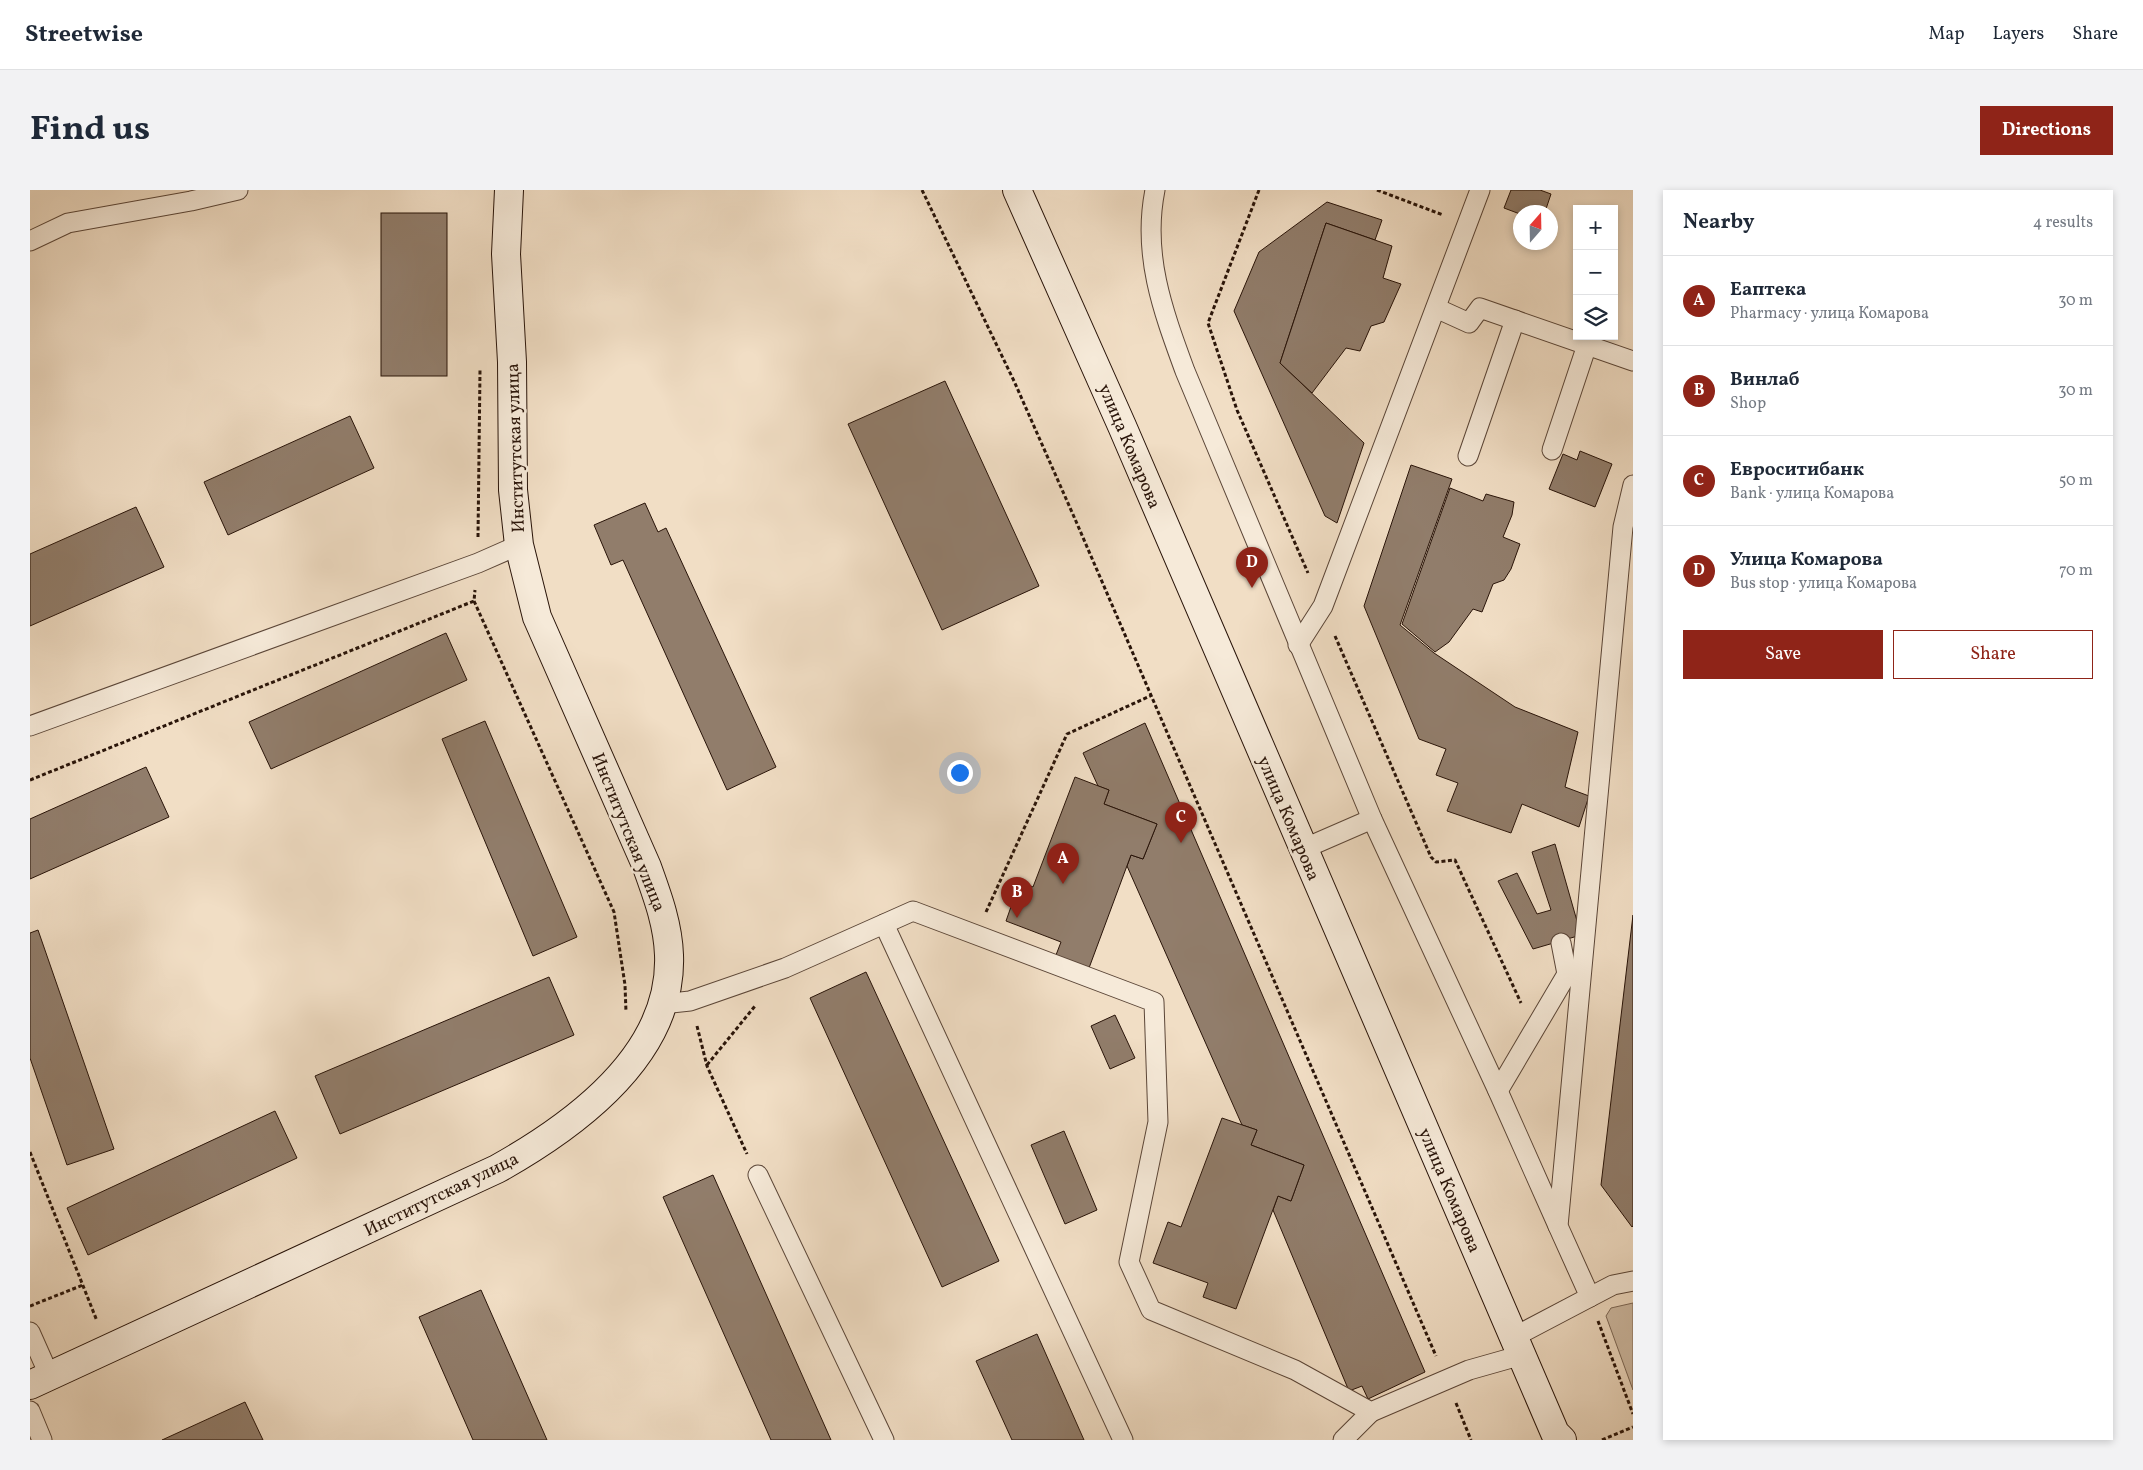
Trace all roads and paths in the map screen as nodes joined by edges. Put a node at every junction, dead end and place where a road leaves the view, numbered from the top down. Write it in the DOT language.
graph roads {
  1 [pos="238,190"];
  2 [pos="509,190"];
  3 [pos="922,190"];
  4 [pos="1156,190"];
  5 [pos="1377,190"];
  6 [pos="1480,190"];
  7 [pos="1016,192"];
  8 [pos="1467,224"];
  9 [pos="30,241"];
  10 [pos="1436,308"];
  11 [pos="1515,320"];
  12 [pos="1587,345"];
  13 [pos="1633,361"];
  14 [pos="480,367"];
  15 [pos="1552,450"];
  16 [pos="1468,456"];
  17 [pos="1633,485"];
  18 [pos="519,545"];
  19 [pos="478,563"];
  20 [pos="474,601"];
  21 [pos="1298,645"];
  22 [pos="1150,696"];
  23 [pos="30,726"];
  24 [pos="30,780"];
  25 [pos="1372,819"];
  26 [pos="1302,849"];
  27 [pos="884,924"];
  28 [pos="975,935"];
  29 [pos="1561,943"];
  30 [pos="785,968"];
  31 [pos="690,1001"];
  32 [pos="662,1004"];
  33 [pos="626,1013"];
  34 [pos="707,1066"];
  35 [pos="1498,1091"];
  36 [pos="737,1135"];
  37 [pos="30,1152"];
  38 [pos="758,1175"];
  39 [pos="1558,1226"];
  40 [pos="1633,1281"];
  41 [pos="83,1285"];
  42 [pos="1590,1297"];
  43 [pos="30,1306"];
  44 [pos="30,1332"];
  45 [pos="1518,1346"];
  46 [pos="108,1350"];
  47 [pos="1446,1379"];
  48 [pos="40,1381"];
  49 [pos="30,1411"];
  50 [pos="1371,1412"];
  51 [pos="1633,1414"];
  52 [pos="1633,1428"];
  53 [pos="1558,1438"];
  54 [pos="42,1440"];
  55 [pos="884,1440"];
  56 [pos="1123,1440"];
  57 [pos="1344,1440"];
  58 [pos="1471,1440"];
  59 [pos="1602,1440"];
  1 -- 9 [label="lane"];
  2 -- 18 [label="street, Институтская улица"];
  3 -- 22 [label="path"];
  4 -- 21 [label="lane"];
  5 -- 8 [label="path"];
  6 -- 8 [label="lane"];
  7 -- 26 [label="street, улица Комарова"];
  8 -- 10 [label="lane"];
  10 -- 11 [label="lane"];
  10 -- 21 [label="lane"];
  11 -- 12 [label="lane"];
  11 -- 16 [label="lane"];
  12 -- 13 [label="lane"];
  12 -- 15 [label="lane"];
  14 -- 19 [label="path"];
  17 -- 39 [label="lane"];
  18 -- 19 [label="lane"];
  18 -- 32 [label="street, Институтская улица"];
  19 -- 20 [label="path"];
  19 -- 23 [label="lane"];
  20 -- 24 [label="path"];
  20 -- 33 [label="path"];
  21 -- 25 [label="lane"];
  22 -- 28 [label="path"];
  22 -- 47 [label="path"];
  25 -- 26 [label="lane"];
  25 -- 35 [label="lane"];
  26 -- 45 [label="street, улица Комарова"];
  27 -- 28 [label="lane"];
  27 -- 30 [label="lane"];
  27 -- 56 [label="lane"];
  28 -- 50 [label="lane"];
  29 -- 35 [label="lane"];
  30 -- 31 [label="lane"];
  30 -- 34 [label="path"];
  31 -- 32 [label="lane"];
  31 -- 34 [label="path"];
  32 -- 46 [label="street, Институтская улица"];
  34 -- 36 [label="path"];
  35 -- 39 [label="lane"];
  37 -- 41 [label="path"];
  38 -- 55 [label="lane"];
  39 -- 42 [label="lane"];
  40 -- 42 [label="lane"];
  41 -- 43 [label="path"];
  41 -- 46 [label="path"];
  42 -- 45 [label="lane"];
  42 -- 51 [label="path"];
  44 -- 48 [label="lane"];
  45 -- 47 [label="lane"];
  45 -- 53 [label="street, улица Комарова"];
  46 -- 48 [label="street, Институтская улица"];
  47 -- 50 [label="lane"];
  47 -- 58 [label="path"];
  49 -- 54 [label="lane"];
  50 -- 57 [label="lane"];
  52 -- 59 [label="path"];
}
